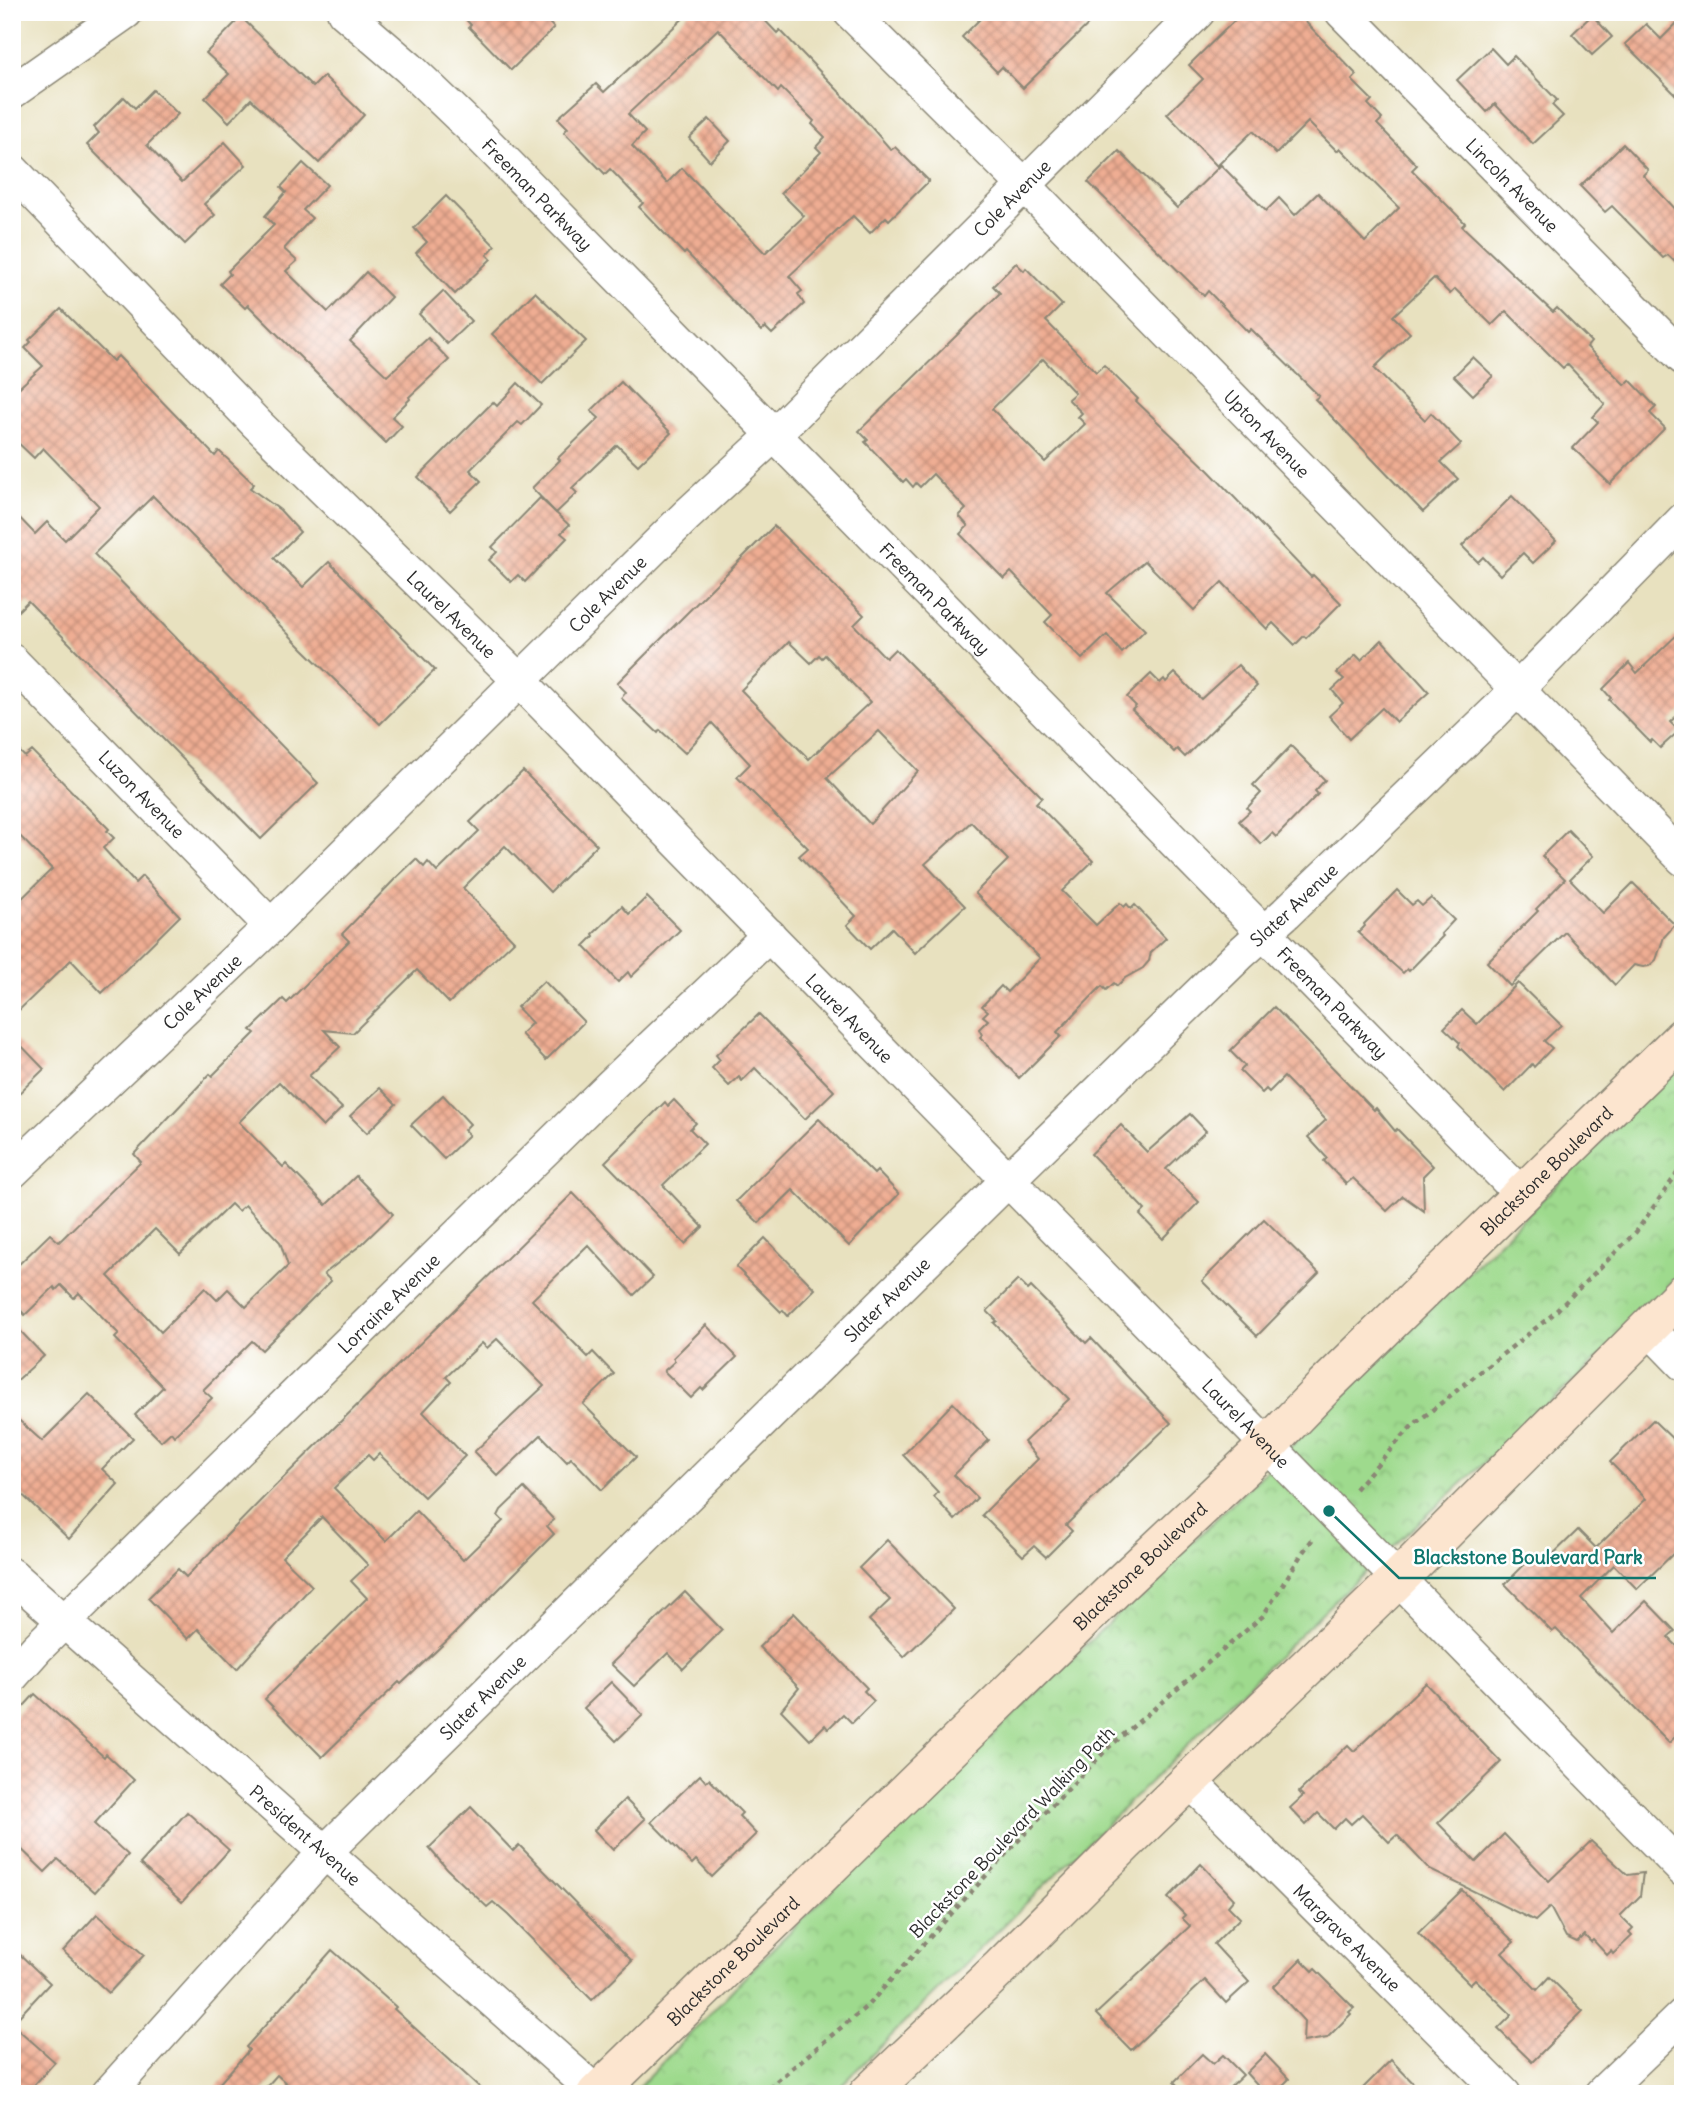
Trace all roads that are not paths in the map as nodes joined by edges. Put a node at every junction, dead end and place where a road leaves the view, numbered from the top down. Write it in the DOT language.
graph roads {
  1 [pos="126,12"];
  2 [pos="344,12"];
  3 [pos="850,12"];
  4 [pos="1198,12"];
  5 [pos="1342,12"];
  6 [pos="12,92"];
  7 [pos="12,170"];
  8 [pos="1024,186"];
  9 [pos="1683,358"];
  10 [pos="774,435"];
  11 [pos="1683,520"];
  12 [pos="12,661"];
  13 [pos="520,681"];
  14 [pos="1516,689"];
  15 [pos="1683,859"];
  16 [pos="271,926"];
  17 [pos="1264,932"];
  18 [pos="769,935"];
  19 [pos="1683,1037"];
  20 [pos="14,1166"];
  21 [pos="1009,1180"];
  22 [pos="1521,1194"];
  23 [pos="1683,1293"];
  24 [pos="1647,1327"];
  25 [pos="1683,1364"];
  26 [pos="1268,1445"];
  27 [pos="12,1575"];
  28 [pos="1397,1580"];
  29 [pos="65,1622"];
  30 [pos="12,1676"];
  31 [pos="1190,1781"];
  32 [pos="325,1852"];
  33 [pos="1683,1870"];
  34 [pos="1683,2015"];
  35 [pos="597,2093"];
  36 [pos="108,2094"];
  37 [pos="867,2094"];
  38 [pos="1504,2094"];
  39 [pos="1601,2094"];
  1 -- 6 [label="street"];
  2 -- 10 [label="street, Freeman Parkway"];
  3 -- 8 [label="street, Upton Avenue"];
  4 -- 8 [label="street, Cole Avenue"];
  5 -- 9 [label="street, Lincoln Avenue"];
  7 -- 13 [label="street, Laurel Avenue"];
  8 -- 10 [label="street, Cole Avenue"];
  8 -- 14 [label="street, Upton Avenue"];
  10 -- 13 [label="street, Cole Avenue"];
  10 -- 17 [label="street, Freeman Parkway"];
  11 -- 14 [label="street, Slater Avenue"];
  12 -- 16 [label="street, Luzon Avenue"];
  13 -- 16 [label="street, Cole Avenue"];
  13 -- 18 [label="street, Laurel Avenue"];
  14 -- 15 [label="street, Upton Avenue"];
  14 -- 17 [label="street, Slater Avenue"];
  16 -- 20 [label="street, Cole Avenue"];
  17 -- 21 [label="street, Slater Avenue"];
  17 -- 22 [label="street, Freeman Parkway"];
  18 -- 21 [label="street, Laurel Avenue"];
  18 -- 29 [label="street, Lorraine Avenue"];
  19 -- 22 [label="main road, Blackstone Boulevard"];
  21 -- 26 [label="street, Laurel Avenue"];
  21 -- 32 [label="street, Slater Avenue"];
  22 -- 26 [label="main road, Blackstone Boulevard"];
  23 -- 24 [label="main road"];
  24 -- 25 [label="street"];
  24 -- 28 [label="main road"];
  26 -- 28 [label="street, Laurel Avenue"];
  26 -- 35 [label="main road, Blackstone Boulevard"];
  27 -- 29 [label="street, President Avenue"];
  28 -- 31 [label="main road"];
  28 -- 33 [label="street, Laurel Avenue"];
  29 -- 30 [label="street, Lorraine Avenue"];
  29 -- 32 [label="street, President Avenue"];
  31 -- 37 [label="main road"];
  31 -- 38 [label="street, Margrave Avenue"];
  32 -- 35 [label="street, President Avenue"];
  32 -- 36 [label="street, Slater Avenue"];
  34 -- 39 [label="street"];
}
